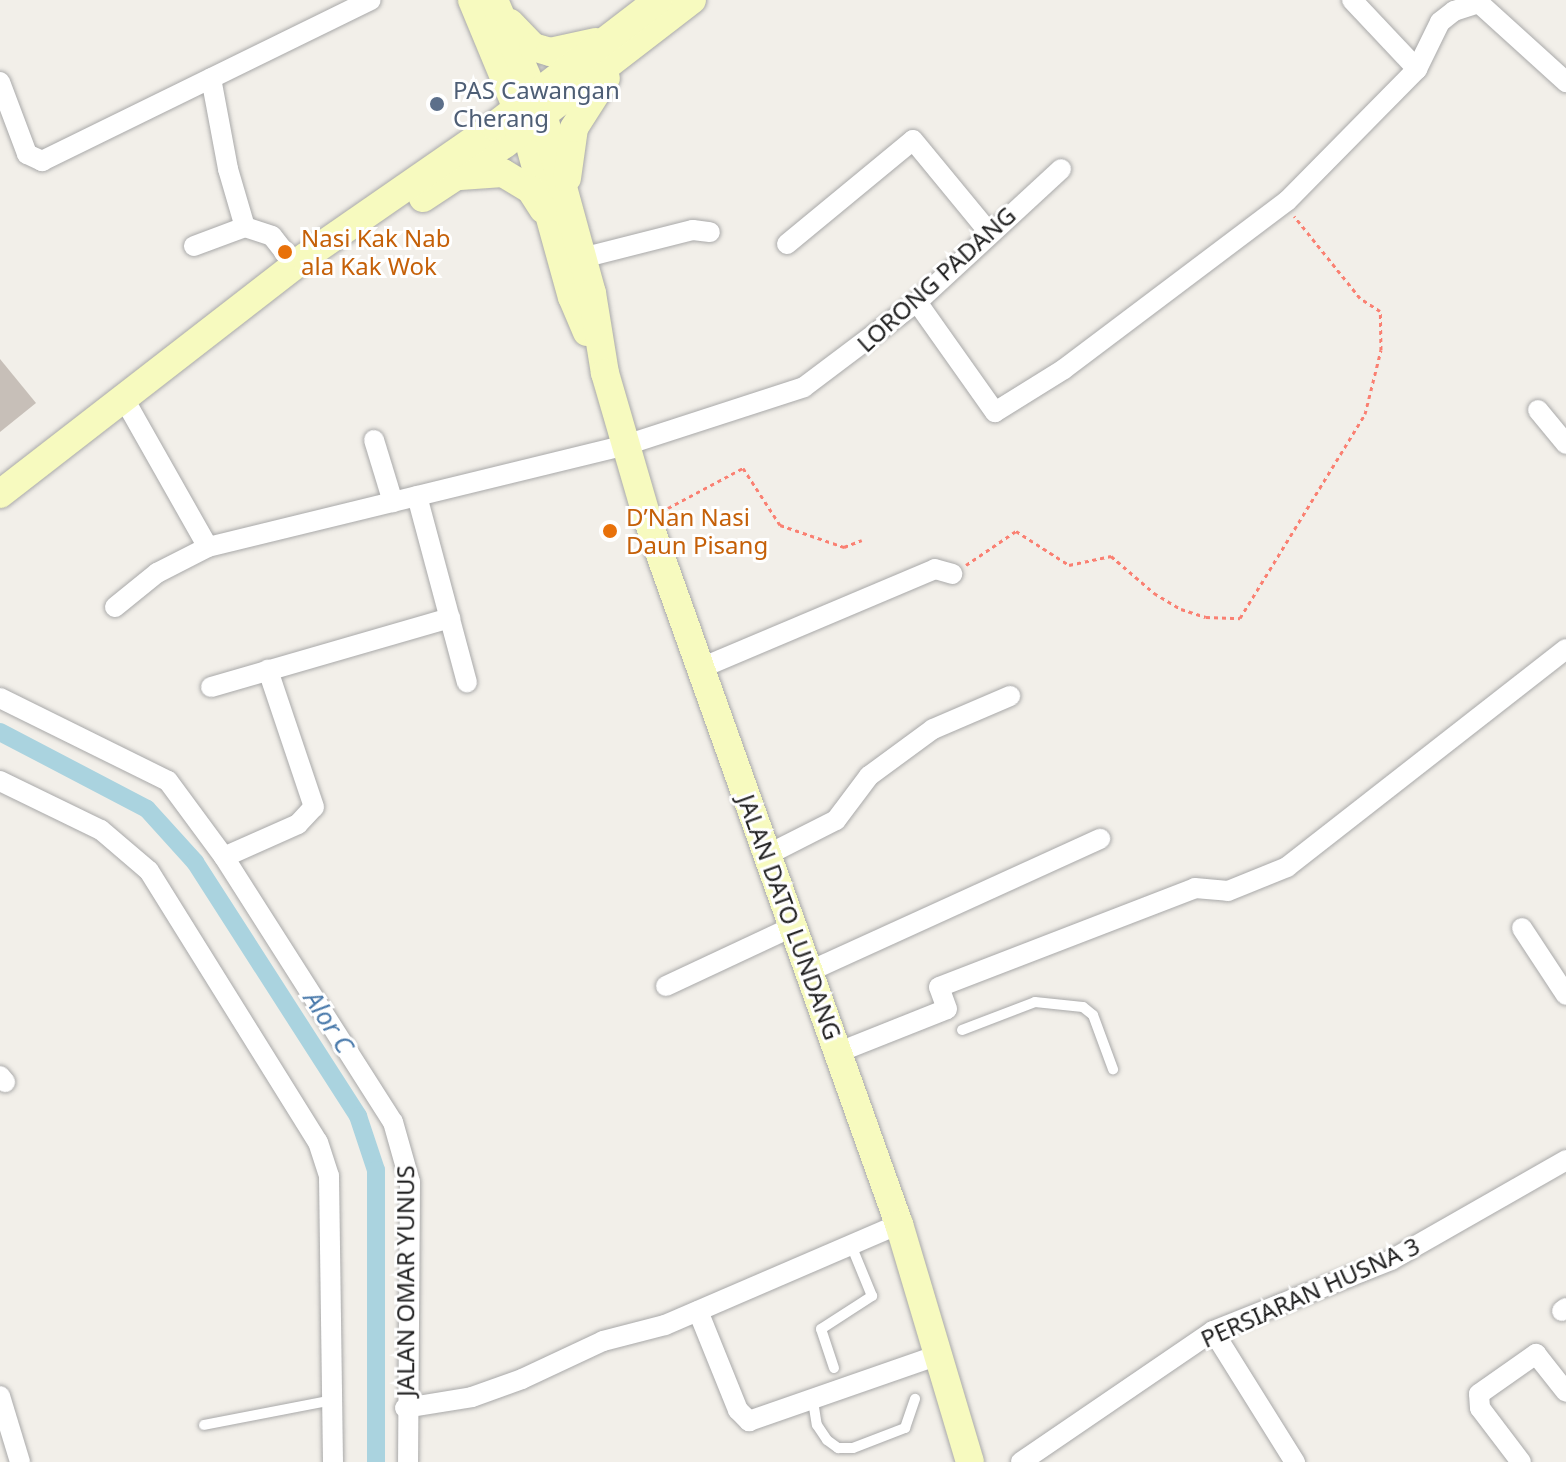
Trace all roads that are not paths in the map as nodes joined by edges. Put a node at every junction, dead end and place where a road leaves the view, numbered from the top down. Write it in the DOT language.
graph roads {
  1 [pos="371,0"];
  2 [pos="472,0"];
  3 [pos="658,0"];
  4 [pos="692,0"];
  5 [pos="1352,0"];
  6 [pos="497,5"];
  7 [pos="620,42"];
  8 [pos="493,48"];
  9 [pos="1417,69"];
  10 [pos="211,78"];
  11 [pos="0,82"];
  12 [pos="1566,82"];
  13 [pos="531,111"];
  14 [pos="450,168"];
  15 [pos="1061,169"];
  16 [pos="559,211"];
  17 [pos="245,227"];
  18 [pos="988,231"];
  19 [pos="710,232"];
  20 [pos="787,244"];
  21 [pos="194,246"];
  22 [pos="582,258"];
  23 [pos="295,265"];
  24 [pos="917,302"];
  25 [pos="241,309"];
  26 [pos="605,373"];
  27 [pos="123,397"];
  28 [pos="1538,410"];
  29 [pos="374,440"];
  30 [pos="1566,444"];
  31 [pos="626,445"];
  32 [pos="0,494"];
  33 [pos="417,496"];
  34 [pos="393,502"];
  35 [pos="208,547"];
  36 [pos="952,574"];
  37 [pos="115,607"];
  38 [pos="450,618"];
  39 [pos="1566,649"];
  40 [pos="701,668"];
  41 [pos="268,670"];
  42 [pos="467,682"];
  43 [pos="211,687"];
  44 [pos="1010,696"];
  45 [pos="0,698"];
  46 [pos="0,781"];
  47 [pos="1100,839"];
  48 [pos="769,854"];
  49 [pos="224,857"];
  50 [pos="794,926"];
  51 [pos="1522,928"];
  52 [pos="810,971"];
  53 [pos="666,986"];
  54 [pos="1566,995"];
  55 [pos="962,1030"];
  56 [pos="839,1052"];
  57 [pos="1113,1069"];
  58 [pos="1566,1160"];
  59 [pos="899,1224"];
  60 [pos="851,1245"];
  61 [pos="698,1311"];
  62 [pos="1213,1331"];
  63 [pos="938,1355"];
  64 [pos="834,1368"];
  65 [pos="1566,1392"];
  66 [pos="0,1397"];
  67 [pos="915,1399"];
  68 [pos="333,1400"];
  69 [pos="813,1401"];
  70 [pos="405,1408"];
  71 [pos="204,1425"];
  72 [pos="20,1462"];
  73 [pos="333,1462"];
  74 [pos="408,1462"];
  75 [pos="970,1462"];
  76 [pos="1021,1462"];
  77 [pos="1295,1462"];
  78 [pos="1521,1462"];
  1 -- 10 [label="street"];
  2 -- 8 [label="main road"];
  3 -- 7 [label="main road"];
  4 -- 7 [label="main road"];
  5 -- 9 [label="street"];
  6 -- 7 [label="main road"];
  6 -- 13 [label="main road"];
  7 -- 13 [label="main road"];
  7 -- 16 [label="main road"];
  8 -- 13 [label="main road"];
  8 -- 14 [label="main road"];
  9 -- 12 [label="street"];
  9 -- 24 [label="street"];
  10 -- 11 [label="street"];
  10 -- 17 [label="street"];
  13 -- 14 [label="main road"];
  13 -- 16 [label="main road, JALAN DATO LUNDANG"];
  14 -- 16 [label="main road"];
  14 -- 23 [label="main road"];
  14 -- 25 [label="main road"];
  15 -- 18 [label="street, LORONG PADANG"];
  16 -- 22 [label="main road, JALAN DATO LUNDANG"];
  16 -- 26 [label="main road, JALAN DATO LUNDANG"];
  17 -- 21 [label="street"];
  17 -- 23 [label="street"];
  18 -- 20 [label="street"];
  18 -- 24 [label="street, LORONG PADANG"];
  19 -- 22 [label="street"];
  22 -- 26 [label="main road, JALAN DATO LUNDANG"];
  23 -- 25 [label="main road"];
  24 -- 31 [label="street, LORONG PADANG"];
  25 -- 27 [label="main road"];
  26 -- 31 [label="main road, JALAN DATO LUNDANG"];
  27 -- 32 [label="main road"];
  27 -- 35 [label="street"];
  28 -- 30 [label="street"];
  29 -- 34 [label="street"];
  31 -- 33 [label="street, LORONG PADANG"];
  31 -- 40 [label="main road, JALAN DATO LUNDANG"];
  33 -- 34 [label="street, LORONG PADANG"];
  33 -- 38 [label="street"];
  34 -- 35 [label="street, LORONG PADANG"];
  35 -- 37 [label="street, LORONG PADANG"];
  36 -- 40 [label="street"];
  38 -- 41 [label="street"];
  38 -- 42 [label="street"];
  39 -- 56 [label="street"];
  40 -- 48 [label="main road, JALAN DATO LUNDANG"];
  41 -- 43 [label="street"];
  41 -- 49 [label="street"];
  44 -- 48 [label="street"];
  45 -- 49 [label="street, JALAN OMAR YUNUS"];
  46 -- 68 [label="street"];
  47 -- 52 [label="street"];
  48 -- 50 [label="main road, JALAN DATO LUNDANG"];
  49 -- 70 [label="street, JALAN OMAR YUNUS"];
  50 -- 52 [label="main road, JALAN DATO LUNDANG"];
  50 -- 53 [label="street"];
  51 -- 54 [label="street"];
  52 -- 56 [label="main road, JALAN DATO LUNDANG"];
  55 -- 57 [label="lane"];
  56 -- 59 [label="main road, JALAN DATO LUNDANG"];
  58 -- 62 [label="street, PERSIARAN HUSNA 3"];
  59 -- 60 [label="street"];
  59 -- 63 [label="main road, JALAN DATO LUNDANG"];
  60 -- 61 [label="street"];
  60 -- 64 [label="lane"];
  61 -- 69 [label="street"];
  61 -- 70 [label="street"];
  62 -- 76 [label="street, PERSIARAN HUSNA 3"];
  62 -- 77 [label="street"];
  63 -- 69 [label="street"];
  63 -- 75 [label="main road, JALAN DATO LUNDANG"];
  65 -- 78 [label="street"];
  66 -- 72 [label="street"];
  67 -- 69 [label="lane"];
  68 -- 71 [label="lane"];
  68 -- 73 [label="street"];
  70 -- 74 [label="street, JALAN OMAR YUNUS"];
}
